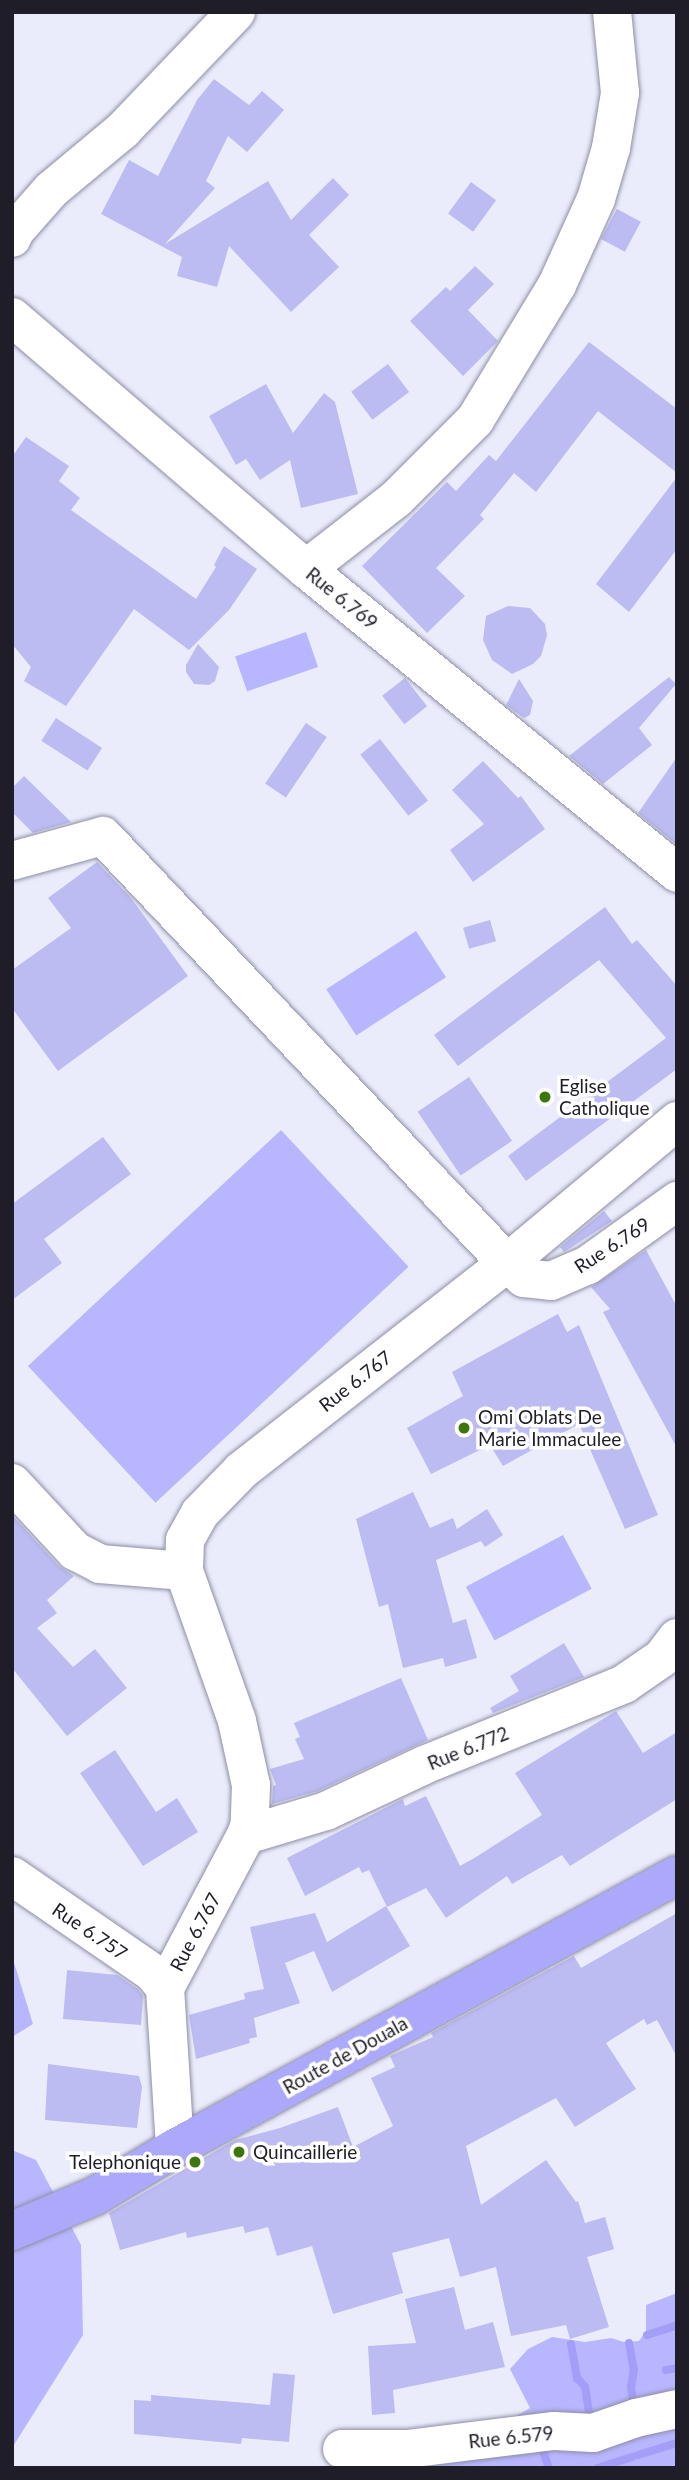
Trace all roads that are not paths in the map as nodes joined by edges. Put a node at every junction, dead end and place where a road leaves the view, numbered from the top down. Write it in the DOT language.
graph roads {
  1 [pos="236,12"];
  2 [pos="612,12"];
  3 [pos="12,238"];
  4 [pos="12,317"];
  5 [pos="306,569"];
  6 [pos="12,861"];
  7 [pos="677,873"];
  8 [pos="677,1121"];
  9 [pos="677,1201"];
  10 [pos="507,1263"];
  11 [pos="12,1483"];
  12 [pos="184,1571"];
  13 [pos="677,1638"];
  14 [pos="246,1835"];
  15 [pos="677,1875"];
  16 [pos="12,1876"];
  17 [pos="165,1988"];
  18 [pos="175,2148"];
  19 [pos="12,2231"];
  20 [pos="677,2409"];
  21 [pos="342,2449"];
  1 -- 3 [label="street"];
  2 -- 5 [label="street"];
  4 -- 5 [label="street, Rue 6.769"];
  5 -- 7 [label="street, Rue 6.769"];
  6 -- 10 [label="street"];
  8 -- 10 [label="street, Rue 6.767"];
  9 -- 10 [label="street, Rue 6.769"];
  10 -- 12 [label="street, Rue 6.767"];
  11 -- 12 [label="street"];
  12 -- 14 [label="street, Rue 6.767"];
  13 -- 14 [label="street, Rue 6.772"];
  14 -- 17 [label="street, Rue 6.767"];
  15 -- 18 [label="highway, Route de Douala"];
  16 -- 17 [label="street, Rue 6.757"];
  17 -- 18 [label="street, Rue 6.767"];
  18 -- 19 [label="highway, Route de Douala"];
  20 -- 21 [label="street, Rue 6.579"];
}
